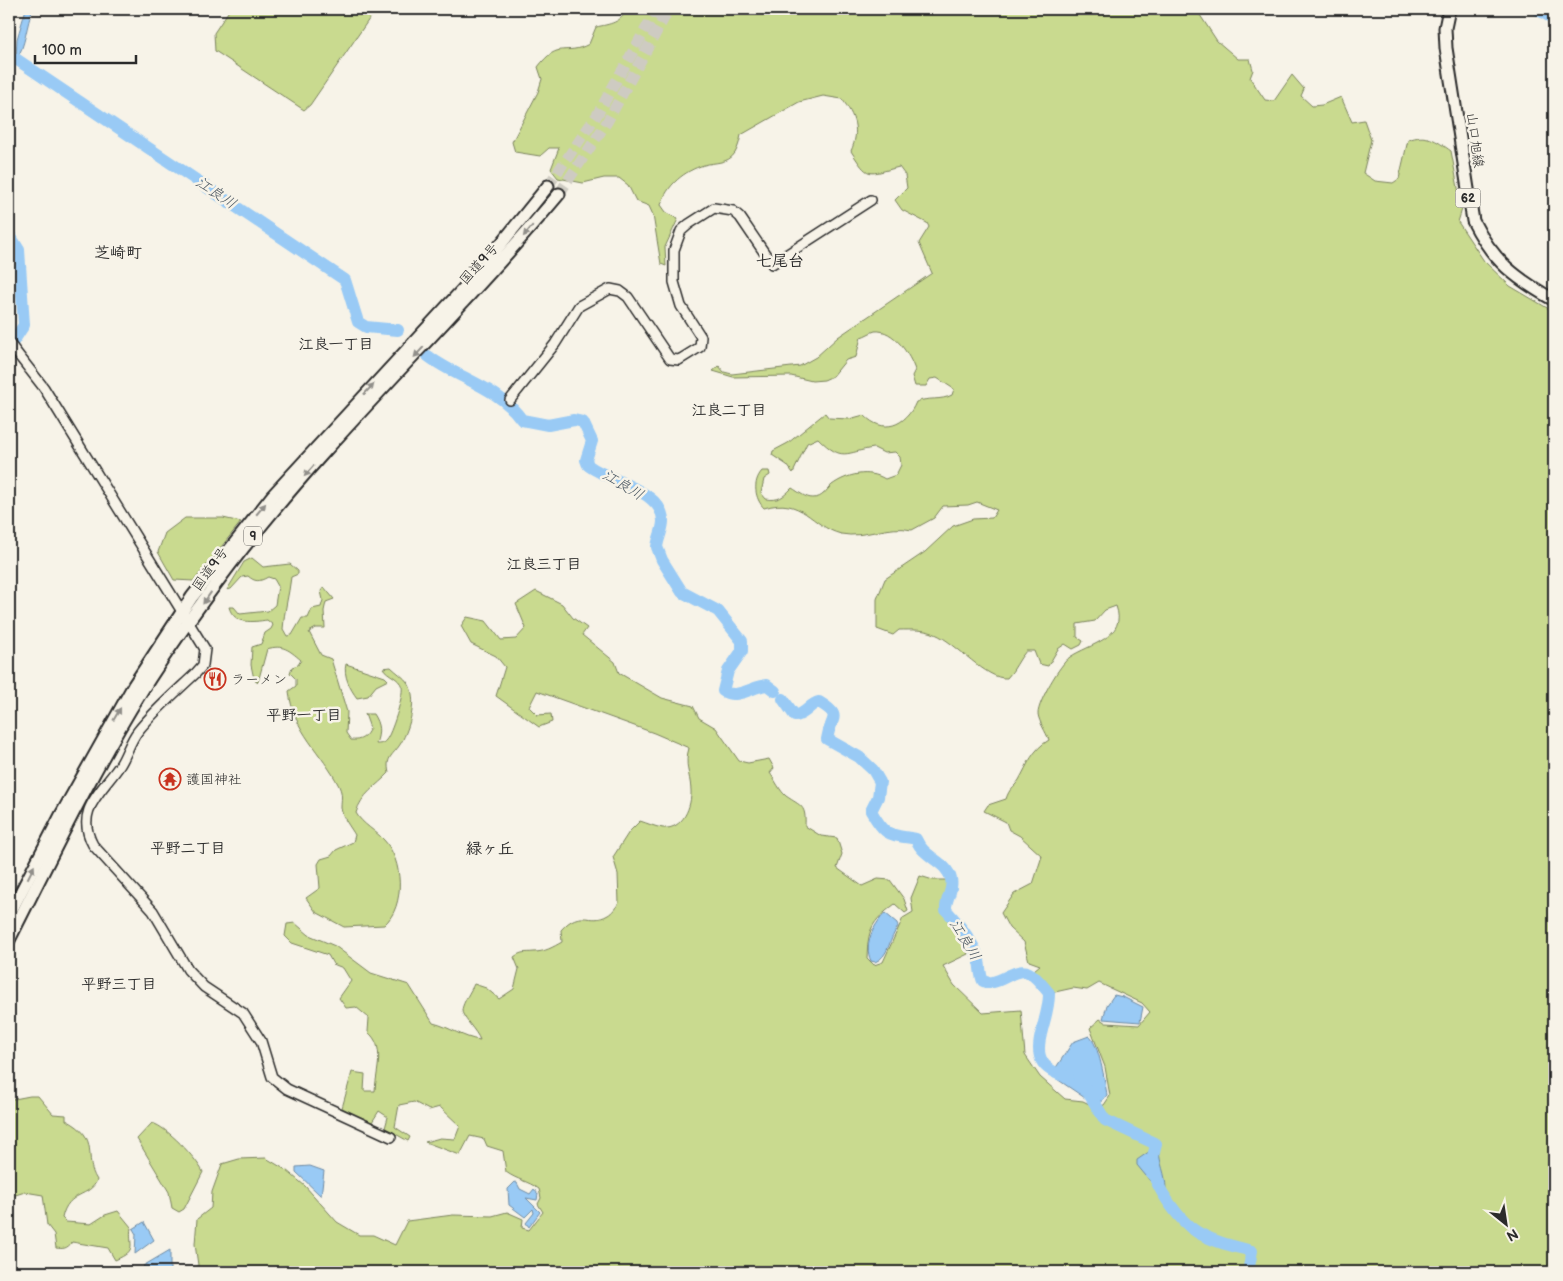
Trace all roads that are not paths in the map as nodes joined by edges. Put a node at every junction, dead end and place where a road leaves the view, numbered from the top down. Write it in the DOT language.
graph roads {
  1 [pos="1450,9"];
  2 [pos="548,186"];
  3 [pos="559,194"];
  4 [pos="871,200"];
  5 [pos="1554,300"];
  6 [pos="9,343"];
  7 [pos="510,400"];
  8 [pos="182,611"];
  9 [pos="190,622"];
  10 [pos="10,922"];
  11 [pos="9,940"];
  12 [pos="391,1137"];
  1 -- 5 [label="main road, 山口旭線 / 62"];
  8 -- 2 [label="main road, 国道9号 / 9, one-way"];
  3 -- 9 [label="main road, 国道9号 / 9, one-way"];
  4 -- 7 [label="street"];
  6 -- 8 [label="street"];
  8 -- 9 [label="street"];
  10 -- 8 [label="main road, 国道9号 / 9, one-way"];
  9 -- 10 [label="main road, 国道9号 / 9"];
  9 -- 12 [label="street"];
  10 -- 11 [label="main road, 国道9号 / 9"];
}
